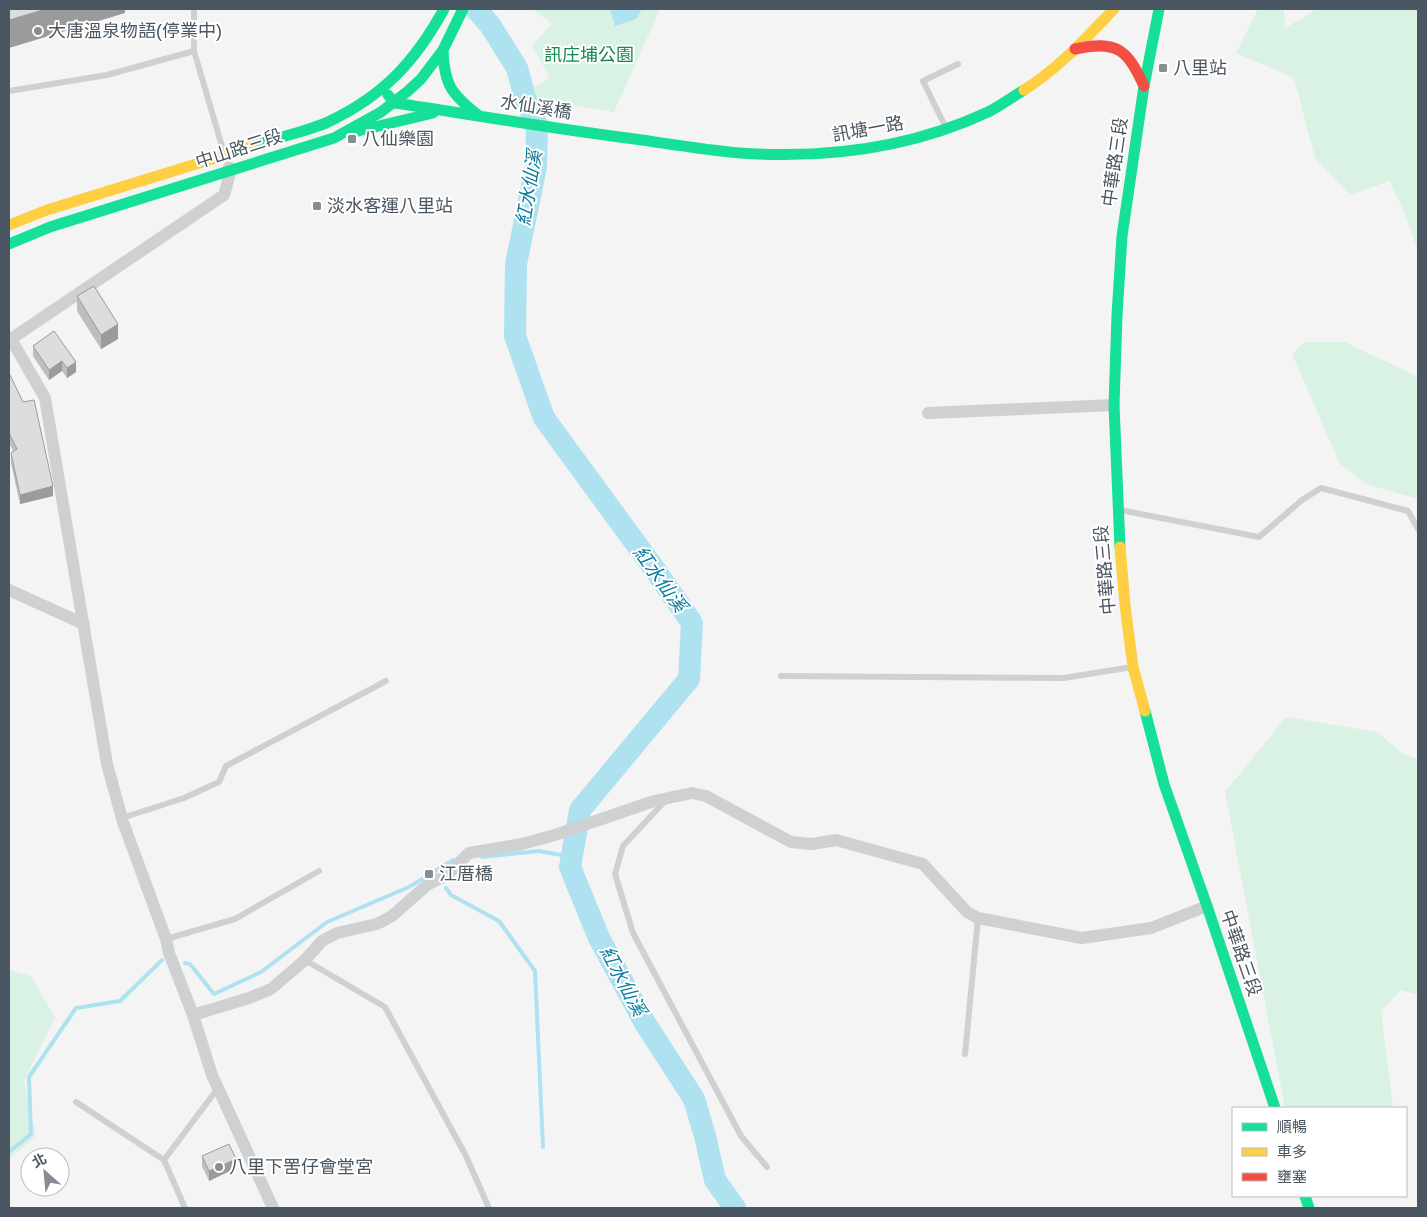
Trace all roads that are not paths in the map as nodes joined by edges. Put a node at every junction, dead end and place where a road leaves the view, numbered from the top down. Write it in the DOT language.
graph roads {
  1 [pos="194,9"];
  2 [pos="444,9"];
  3 [pos="463,9"];
  4 [pos="1114,9"];
  5 [pos="1159,9"];
  6 [pos="1075,49"];
  7 [pos="443,50"];
  8 [pos="194,51"];
  9 [pos="958,64"];
  10 [pos="1144,86"];
  11 [pos="383,89"];
  12 [pos="9,91"];
  13 [pos="395,102"];
  14 [pos="447,111"];
  15 [pos="478,115"];
  16 [pos="947,129"];
  17 [pos="588,133"];
  18 [pos="334,138"];
  19 [pos="224,155"];
  20 [pos="231,170"];
  21 [pos="9,225"];
  22 [pos="9,244"];
  23 [pos="10,340"];
  24 [pos="1114,405"];
  25 [pos="928,413"];
  26 [pos="1118,510"];
  27 [pos="1418,529"];
  28 [pos="9,590"];
  29 [pos="84,624"];
  30 [pos="1133,667"];
  31 [pos="781,676"];
  32 [pos="386,681"];
  33 [pos="668,798"];
  34 [pos="122,818"];
  35 [pos="319,871"];
  36 [pos="1207,906"];
  37 [pos="978,918"];
  38 [pos="166,939"];
  39 [pos="305,960"];
  40 [pos="193,1015"];
  41 [pos="965,1054"];
  42 [pos="218,1088"];
  43 [pos="76,1102"];
  44 [pos="1275,1107"];
  45 [pos="164,1160"];
  46 [pos="767,1167"];
  47 [pos="185,1208"];
  48 [pos="273,1208"];
  49 [pos="489,1208"];
  1 -- 8 [label="lane"];
  2 -- 11 [label="main road, 中山路三段"];
  3 -- 7 [label="main road, 中山路三段"];
  4 -- 6 [label="main road, 訊塘一路"];
  5 -- 10 [label="main road, 中華路三段"];
  6 -- 10 [label="main road"];
  6 -- 16 [label="main road, 訊塘一路"];
  7 -- 13 [label="main road, 中山路三段"];
  7 -- 15 [label="main road"];
  8 -- 12 [label="lane"];
  8 -- 19 [label="lane"];
  9 -- 16 [label="lane"];
  10 -- 24 [label="main road, 中華路三段"];
  11 -- 13 [label="main road"];
  11 -- 19 [label="main road, 中山路三段"];
  13 -- 14 [label="main road"];
  13 -- 18 [label="main road, 中山路三段"];
  14 -- 15 [label="main road"];
  14 -- 18 [label="main road"];
  15 -- 17 [label="main road, 水仙溪橋"];
  16 -- 17 [label="main road, 訊塘一路"];
  18 -- 20 [label="main road, 中山路三段"];
  19 -- 20 [label="street"];
  19 -- 21 [label="main road, 中山路三段"];
  20 -- 22 [label="main road, 中山路三段"];
  20 -- 23 [label="street"];
  23 -- 29 [label="street"];
  24 -- 25 [label="street"];
  24 -- 26 [label="main road, 中華路三段"];
  26 -- 27 [label="lane"];
  26 -- 30 [label="main road, 中華路三段"];
  28 -- 29 [label="street"];
  29 -- 34 [label="street"];
  30 -- 31 [label="lane"];
  30 -- 36 [label="main road, 中華路三段"];
  32 -- 34 [label="lane"];
  33 -- 37 [label="street"];
  33 -- 39 [label="street"];
  33 -- 46 [label="lane"];
  34 -- 38 [label="street"];
  35 -- 38 [label="lane"];
  36 -- 37 [label="street"];
  36 -- 44 [label="main road, 中華路三段"];
  37 -- 41 [label="lane"];
  38 -- 40 [label="street"];
  39 -- 40 [label="street"];
  39 -- 49 [label="lane"];
  40 -- 42 [label="street"];
  42 -- 45 [label="lane"];
  42 -- 48 [label="street"];
  43 -- 45 [label="lane"];
  45 -- 47 [label="lane"];
}
